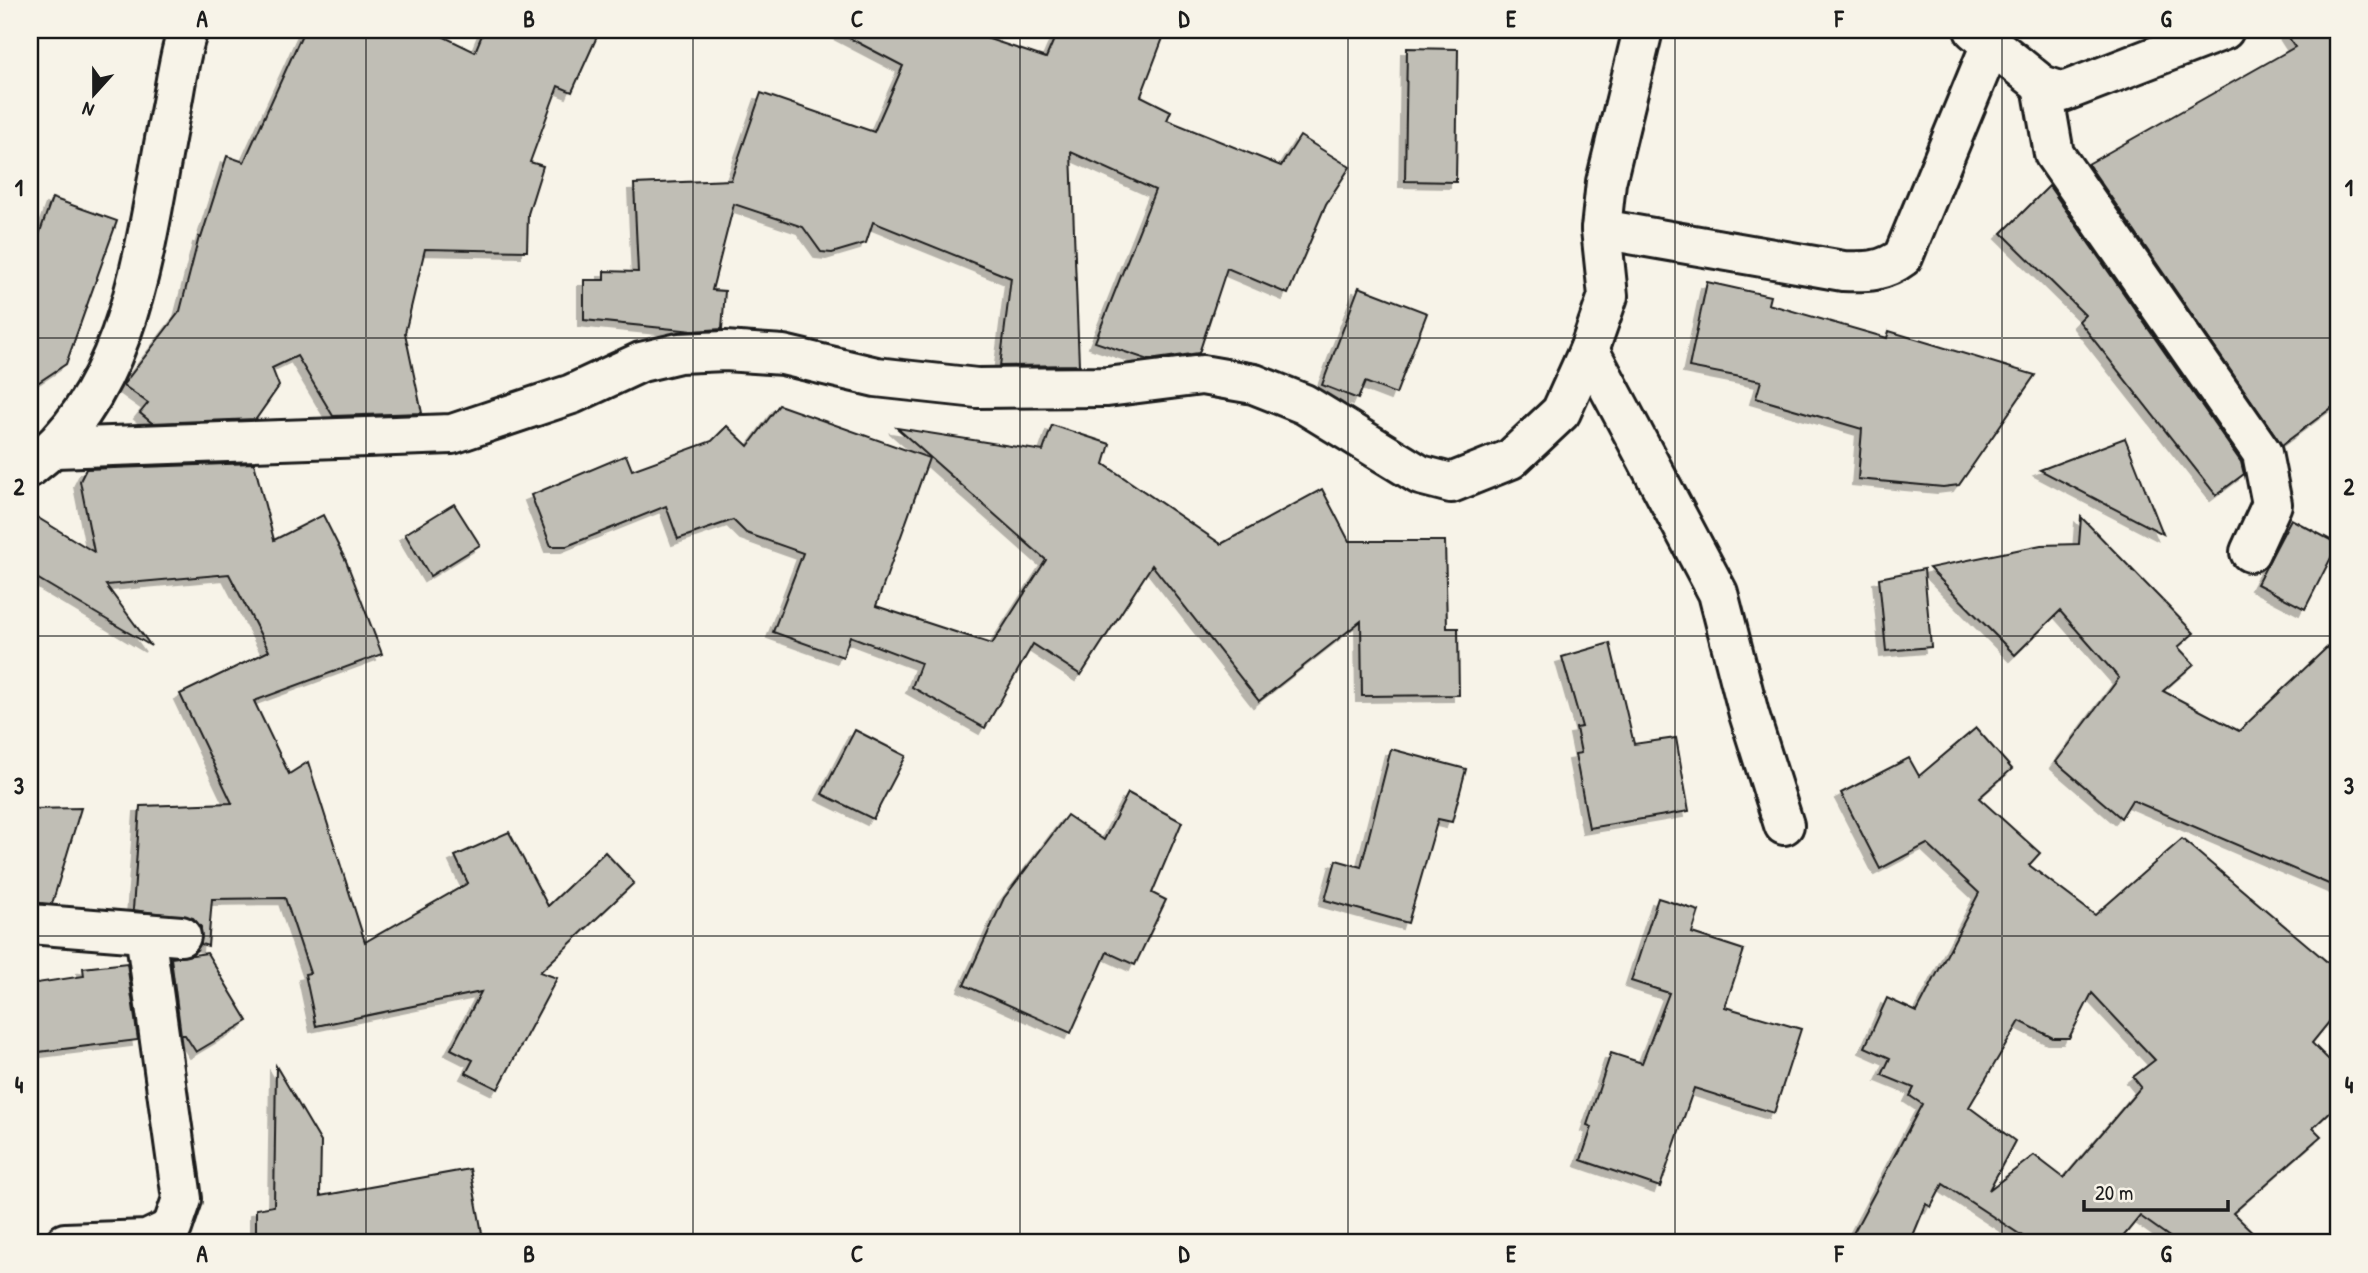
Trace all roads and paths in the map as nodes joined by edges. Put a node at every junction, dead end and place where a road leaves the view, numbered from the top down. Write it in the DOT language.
graph roads {
  1 [pos="188,30"];
  2 [pos="1643,30"];
  3 [pos="2224,30"];
  4 [pos="1983,37"];
  5 [pos="2042,85"];
  6 [pos="1601,229"];
  7 [pos="1589,350"];
  8 [pos="43,457"];
  9 [pos="2250,552"];
  10 [pos="1784,825"];
  11 [pos="30,924"];
  12 [pos="178,1235"];
  13 [pos="65,1243"];
  1 -- 8 [label="street"];
  2 -- 6 [label="street"];
  3 -- 5 [label="street"];
  4 -- 5 [label="street"];
  4 -- 6 [label="street"];
  5 -- 9 [label="street"];
  6 -- 7 [label="street"];
  7 -- 8 [label="street"];
  7 -- 10 [label="street"];
  11 -- 12 [label="street"];
  12 -- 13 [label="street"];
}
